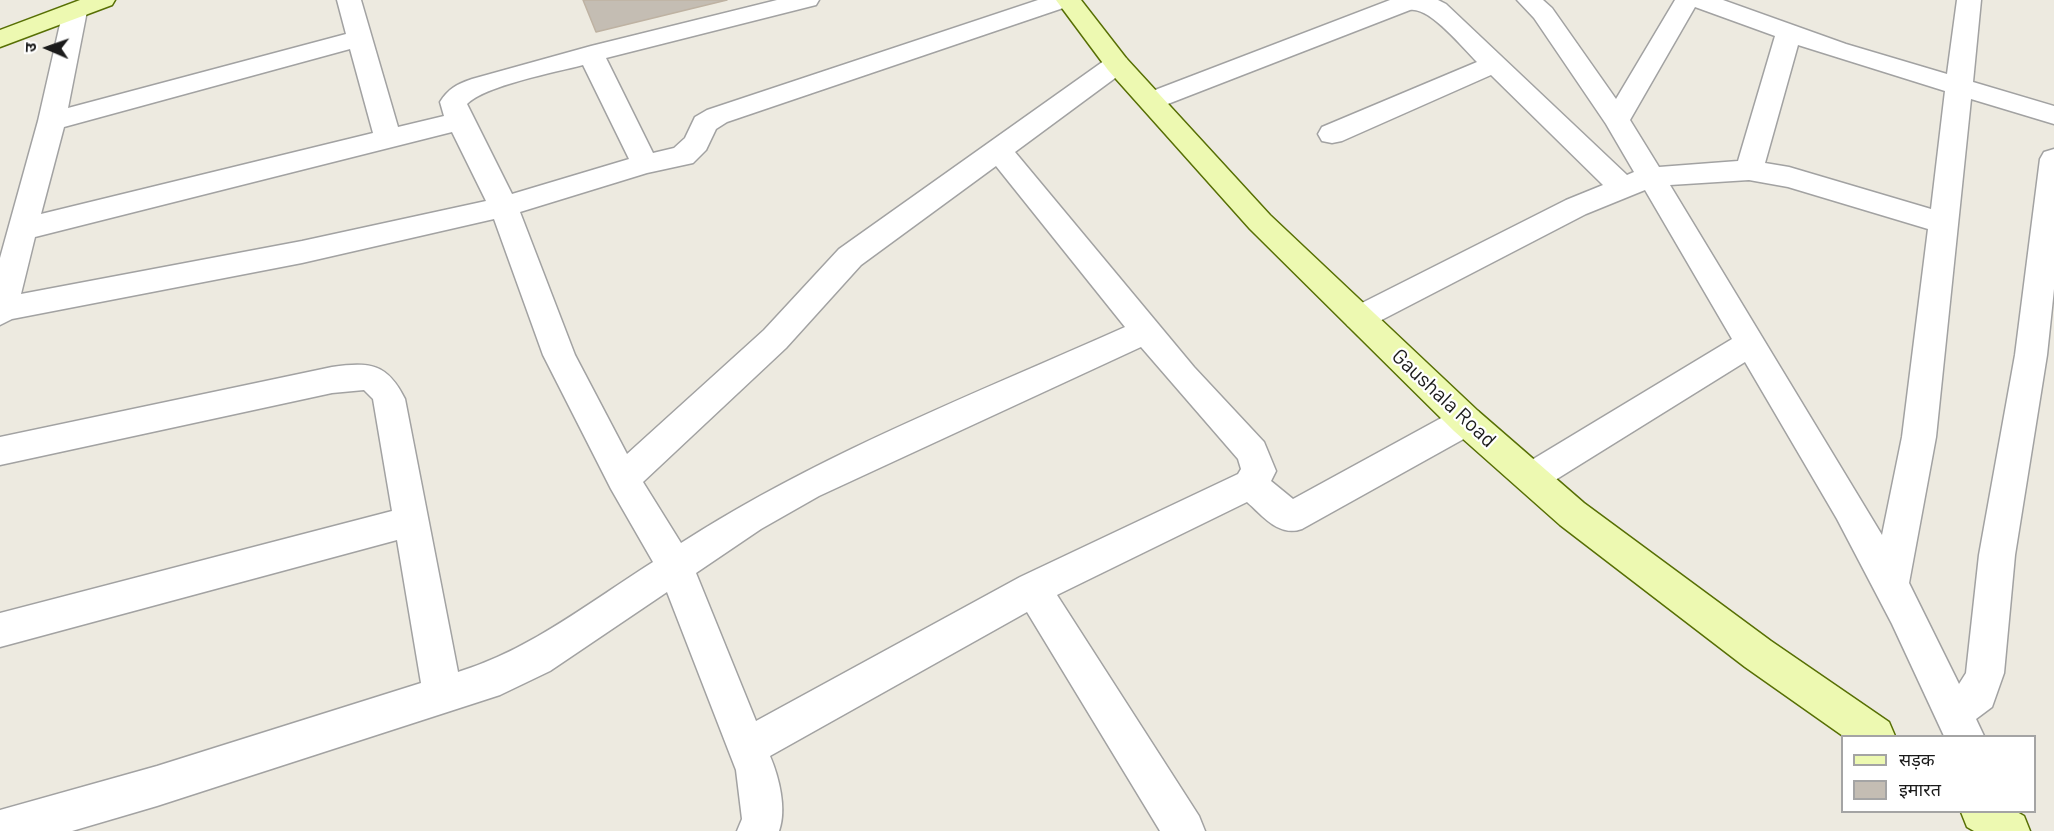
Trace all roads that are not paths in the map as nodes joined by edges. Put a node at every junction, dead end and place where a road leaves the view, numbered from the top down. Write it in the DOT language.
graph roads {
  1 [pos="103,0"];
  2 [pos="349,0"];
  3 [pos="807,0"];
  4 [pos="1063,0"];
  5 [pos="1068,0"];
  6 [pos="1687,0"];
  7 [pos="1700,0"];
  8 [pos="1969,0"];
  9 [pos="1534,2"];
  10 [pos="75,11"];
  11 [pos="1789,33"];
  12 [pos="0,39"];
  13 [pos="359,39"];
  14 [pos="591,54"];
  15 [pos="1117,64"];
  16 [pos="1494,64"];
  17 [pos="1957,88"];
  18 [pos="1150,101"];
  19 [pos="2054,115"];
  20 [pos="52,120"];
  21 [pos="1617,120"];
  22 [pos="460,121"];
  23 [pos="1332,134"];
  24 [pos="388,140"];
  25 [pos="998,150"];
  26 [pos="2054,159"];
  27 [pos="645,164"];
  28 [pos="1749,170"];
  29 [pos="1636,182"];
  30 [pos="2051,199"];
  31 [pos="504,207"];
  32 [pos="1942,223"];
  33 [pos="21,230"];
  34 [pos="0,311"];
  35 [pos="1359,318"];
  36 [pos="1146,331"];
  37 [pos="1751,343"];
  38 [pos="1466,421"];
  39 [pos="0,450"];
  40 [pos="1532,477"];
  41 [pos="623,479"];
  42 [pos="1250,484"];
  43 [pos="411,521"];
  44 [pos="676,568"];
  45 [pos="1890,585"];
  46 [pos="1033,589"];
  47 [pos="0,630"];
  48 [pos="443,696"];
  49 [pos="1958,725"];
  50 [pos="1874,735"];
  51 [pos="748,747"];
  52 [pos="0,831"];
  53 [pos="758,831"];
  54 [pos="1183,831"];
  1 -- 10 [label="street"];
  2 -- 13 [label="street"];
  3 -- 14 [label="street"];
  4 -- 27 [label="street"];
  5 -- 15 [label="street, Gaushala Road"];
  6 -- 21 [label="street"];
  7 -- 11 [label="street"];
  8 -- 17 [label="street"];
  9 -- 21 [label="street"];
  10 -- 12 [label="street"];
  10 -- 20 [label="street"];
  11 -- 17 [label="street"];
  11 -- 28 [label="street"];
  13 -- 20 [label="street"];
  13 -- 24 [label="street"];
  14 -- 22 [label="street"];
  14 -- 27 [label="street"];
  15 -- 18 [label="street, Gaushala Road"];
  15 -- 25 [label="street"];
  16 -- 18 [label="street"];
  16 -- 23 [label="street"];
  16 -- 29 [label="street"];
  17 -- 19 [label="street"];
  17 -- 32 [label="street"];
  18 -- 35 [label="street, Gaushala Road"];
  20 -- 33 [label="street"];
  21 -- 29 [label="street"];
  22 -- 24 [label="street"];
  22 -- 31 [label="street"];
  24 -- 33 [label="street"];
  25 -- 36 [label="street"];
  25 -- 41 [label="street"];
  26 -- 30 [label="street"];
  27 -- 31 [label="street"];
  28 -- 29 [label="street"];
  28 -- 32 [label="street"];
  29 -- 35 [label="street"];
  29 -- 37 [label="street"];
  30 -- 49 [label="street"];
  31 -- 34 [label="street"];
  31 -- 41 [label="street"];
  32 -- 45 [label="street"];
  33 -- 34 [label="street"];
  35 -- 38 [label="street, Gaushala Road"];
  36 -- 42 [label="street"];
  36 -- 44 [label="street"];
  37 -- 40 [label="street"];
  37 -- 45 [label="street"];
  38 -- 40 [label="street, Gaushala Road"];
  38 -- 42 [label="street"];
  39 -- 43 [label="street"];
  40 -- 50 [label="street, Gaushala Road"];
  41 -- 44 [label="street"];
  42 -- 46 [label="street"];
  43 -- 47 [label="street"];
  43 -- 48 [label="street"];
  44 -- 48 [label="street"];
  44 -- 51 [label="street"];
  45 -- 49 [label="street"];
  46 -- 51 [label="street"];
  46 -- 54 [label="street"];
  48 -- 52 [label="street"];
  51 -- 53 [label="street"];
}
